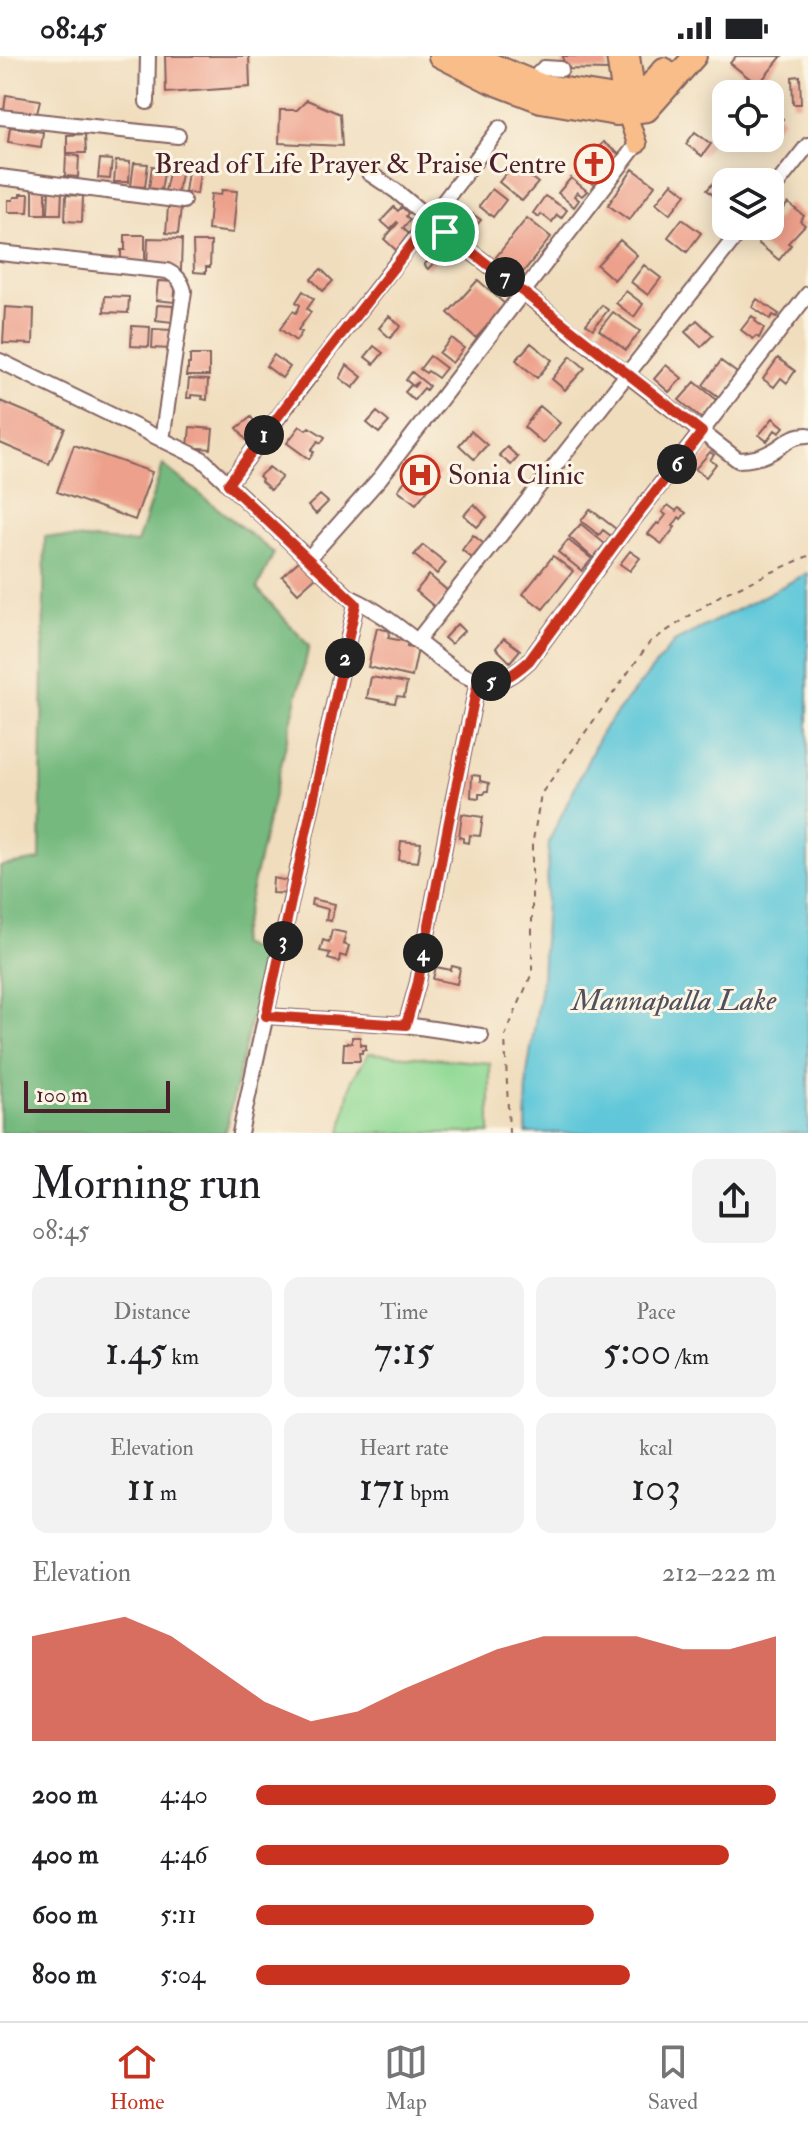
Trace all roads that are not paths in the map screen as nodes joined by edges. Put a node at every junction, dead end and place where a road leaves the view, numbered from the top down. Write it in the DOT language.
graph roads {
  1 [pos="148,56"];
  2 [pos="440,56"];
  3 [pos="471,56"];
  4 [pos="676,56"];
  5 [pos="695,56"];
  6 [pos="621,60"];
  7 [pos="561,69"];
  8 [pos="536,83"];
  9 [pos="147,102"];
  10 [pos="630,105"];
  11 [pos="0,117"];
  12 [pos="500,128"];
  13 [pos="178,136"];
  14 [pos="637,144"];
  15 [pos="808,145"];
  16 [pos="369,173"];
  17 [pos="784,175"];
  18 [pos="0,177"];
  19 [pos="183,201"];
  20 [pos="431,220"];
  21 [pos="733,240"];
  22 [pos="0,253"];
  23 [pos="523,291"];
  24 [pos="808,294"];
  25 [pos="0,361"];
  26 [pos="628,374"];
  27 [pos="808,420"];
  28 [pos="702,432"];
  29 [pos="802,435"];
  30 [pos="162,440"];
  31 [pos="228,484"];
  32 [pos="308,559"];
  33 [pos="348,597"];
  34 [pos="417,641"];
  35 [pos="478,681"];
  36 [pos="266,1016"];
  37 [pos="406,1025"];
  38 [pos="481,1036"];
  39 [pos="240,1133"];
  1 -- 9 [label="street"];
  2 -- 10 [label="highway"];
  3 -- 8 [label="highway"];
  4 -- 10 [label="highway"];
  5 -- 10 [label="highway"];
  6 -- 10 [label="main road"];
  7 -- 8 [label="street"];
  8 -- 10 [label="highway"];
  10 -- 14 [label="main road"];
  11 -- 13 [label="street"];
  12 -- 20 [label="street"];
  14 -- 23 [label="street"];
  15 -- 17 [label="street"];
  16 -- 20 [label="street"];
  18 -- 19 [label="street"];
  20 -- 23 [label="street"];
  20 -- 31 [label="street"];
  21 -- 26 [label="street"];
  22 -- 30 [label="street"];
  23 -- 26 [label="street"];
  23 -- 32 [label="street"];
  24 -- 28 [label="street"];
  25 -- 30 [label="street"];
  26 -- 28 [label="street"];
  26 -- 34 [label="street"];
  27 -- 29 [label="street"];
  28 -- 29 [label="street"];
  28 -- 35 [label="street"];
  30 -- 31 [label="street"];
  31 -- 32 [label="street"];
  32 -- 33 [label="street"];
  33 -- 34 [label="street"];
  33 -- 36 [label="street"];
  34 -- 35 [label="street"];
  35 -- 37 [label="street"];
  36 -- 37 [label="street"];
  36 -- 39 [label="street"];
  37 -- 38 [label="street"];
}
